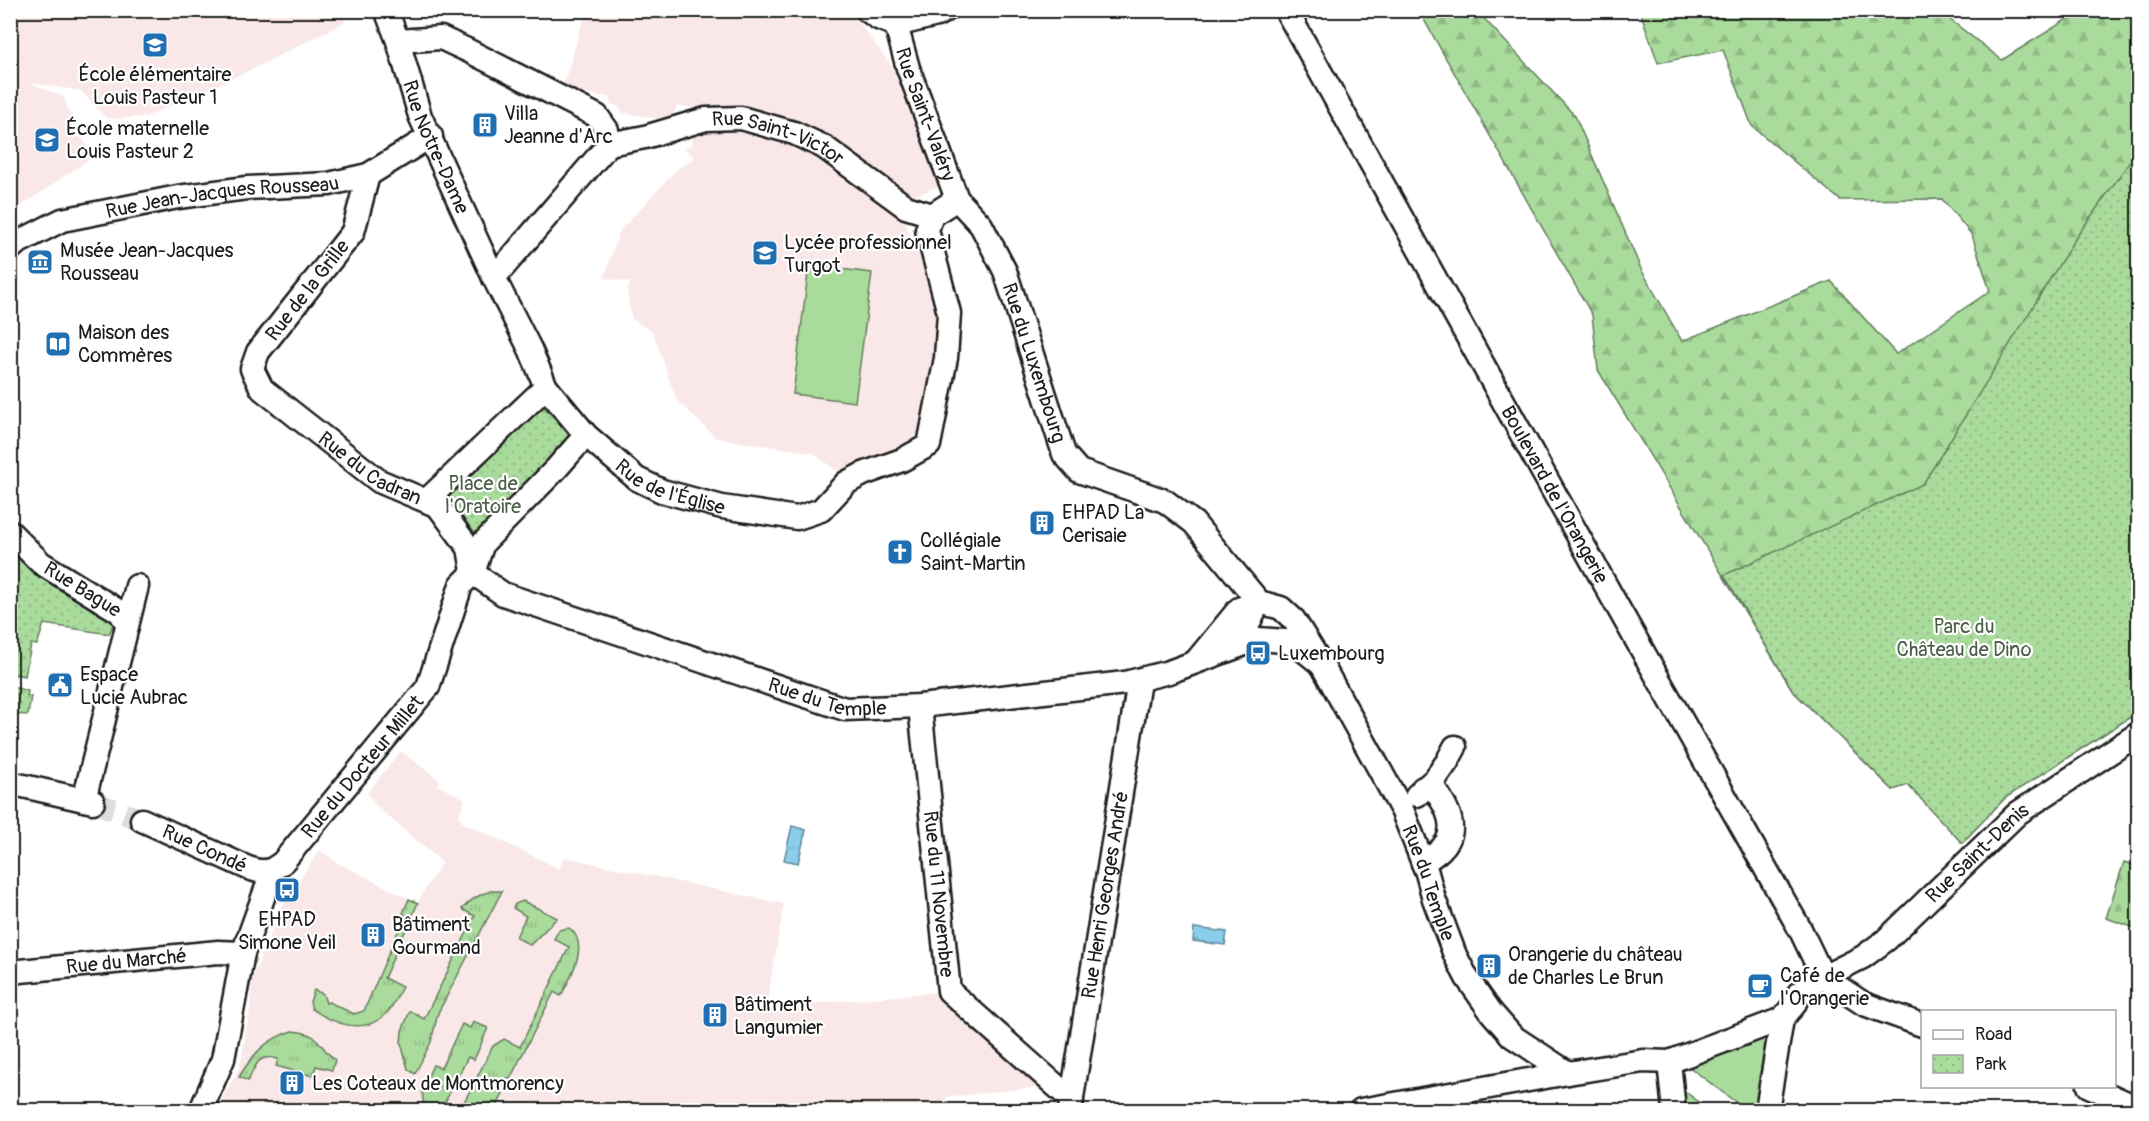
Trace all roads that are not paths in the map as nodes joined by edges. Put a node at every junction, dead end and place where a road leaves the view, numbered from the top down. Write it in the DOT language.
graph roads {
  1 [pos="386,10"];
  2 [pos="867,10"];
  3 [pos="946,10"];
  4 [pos="1286,10"];
  5 [pos="896,25"];
  6 [pos="398,41"];
  7 [pos="431,136"];
  8 [pos="609,144"];
  9 [pos="368,175"];
  10 [pos="957,199"];
  11 [pos="932,214"];
  12 [pos="10,249"];
  13 [pos="494,278"];
  14 [pos="252,369"];
  15 [pos="546,387"];
  16 [pos="586,435"];
  17 [pos="427,500"];
  18 [pos="10,532"];
  19 [pos="473,573"];
  20 [pos="137,586"];
  21 [pos="1259,602"];
  22 [pos="127,623"];
  23 [pos="1237,646"];
  24 [pos="1197,660"];
  25 [pos="1322,665"];
  26 [pos="1139,681"];
  27 [pos="920,706"];
  28 [pos="2139,735"];
  29 [pos="1455,747"];
  30 [pos="10,783"];
  31 [pos="1423,788"];
  32 [pos="1403,812"];
  33 [pos="142,820"];
  34 [pos="1423,863"];
  35 [pos="270,871"];
  36 [pos="243,953"];
  37 [pos="10,972"];
  38 [pos="1823,977"];
  39 [pos="1782,1019"];
  40 [pos="1921,1024"];
  41 [pos="1669,1062"];
  42 [pos="1568,1073"];
  43 [pos="2094,1088"];
  44 [pos="1071,1105"];
  45 [pos="2139,1108"];
  46 [pos="201,1110"];
  47 [pos="1361,1110"];
  48 [pos="1674,1110"];
  49 [pos="1767,1110"];
  1 -- 6 [label="street, Rue Notre-Dame"];
  2 -- 5 [label="street, Rue Saint-Valéry"];
  3 -- 5 [label="street"];
  4 -- 38 [label="street, Boulevard de l'Orangerie"];
  5 -- 10 [label="street, Rue Saint-Valéry"];
  6 -- 7 [label="street, Rue Notre-Dame"];
  6 -- 8 [label="street"];
  7 -- 9 [label="street, Rue Jean-Jacques Rousseau"];
  7 -- 13 [label="street, Rue Notre-Dame"];
  8 -- 11 [label="street, Rue Saint-Victor"];
  8 -- 13 [label="street"];
  9 -- 12 [label="street, Rue Jean-Jacques Rousseau"];
  9 -- 14 [label="street, Rue de la Grille"];
  10 -- 11 [label="street"];
  10 -- 21 [label="street, Rue du Luxembourg"];
  11 -- 16 [label="street, Rue de l'Église"];
  13 -- 15 [label="street, Rue de l'Église"];
  14 -- 17 [label="street, Rue du Cadran"];
  15 -- 16 [label="street, Rue de l'Église"];
  15 -- 17 [label="street"];
  16 -- 19 [label="street, Rue du Docteur Millet"];
  17 -- 19 [label="street, Rue du Cadran"];
  18 -- 22 [label="street, Rue Bague"];
  19 -- 27 [label="street, Rue du Temple"];
  19 -- 35 [label="street, Rue du Docteur Millet"];
  20 -- 22 [label="street"];
  21 -- 23 [label="street"];
  21 -- 24 [label="street, Rue du Temple"];
  21 -- 25 [label="street, Rue du Temple"];
  22 -- 30 [label="street"];
  23 -- 24 [label="street, Rue du Temple"];
  23 -- 25 [label="street, Rue du Temple"];
  24 -- 26 [label="street, Rue du Temple"];
  25 -- 32 [label="street, Rue du Temple"];
  26 -- 27 [label="street, Rue du Temple"];
  26 -- 44 [label="street, Rue Henri Georges André"];
  27 -- 44 [label="street, Rue du 11 Novembre"];
  28 -- 38 [label="street, Rue Saint-Denis"];
  29 -- 31 [label="street"];
  31 -- 32 [label="street"];
  31 -- 34 [label="street"];
  32 -- 34 [label="street, Rue du Temple"];
  33 -- 35 [label="street, Rue Condé"];
  34 -- 42 [label="street, Rue du Temple"];
  35 -- 36 [label="street"];
  36 -- 37 [label="street, Rue du Marché"];
  36 -- 46 [label="street"];
  38 -- 39 [label="street, Rue Saint-Denis"];
  38 -- 40 [label="street"];
  39 -- 41 [label="street"];
  39 -- 49 [label="street"];
  41 -- 42 [label="street"];
  41 -- 48 [label="street"];
  42 -- 47 [label="street"];
  43 -- 45 [label="street"];
}
